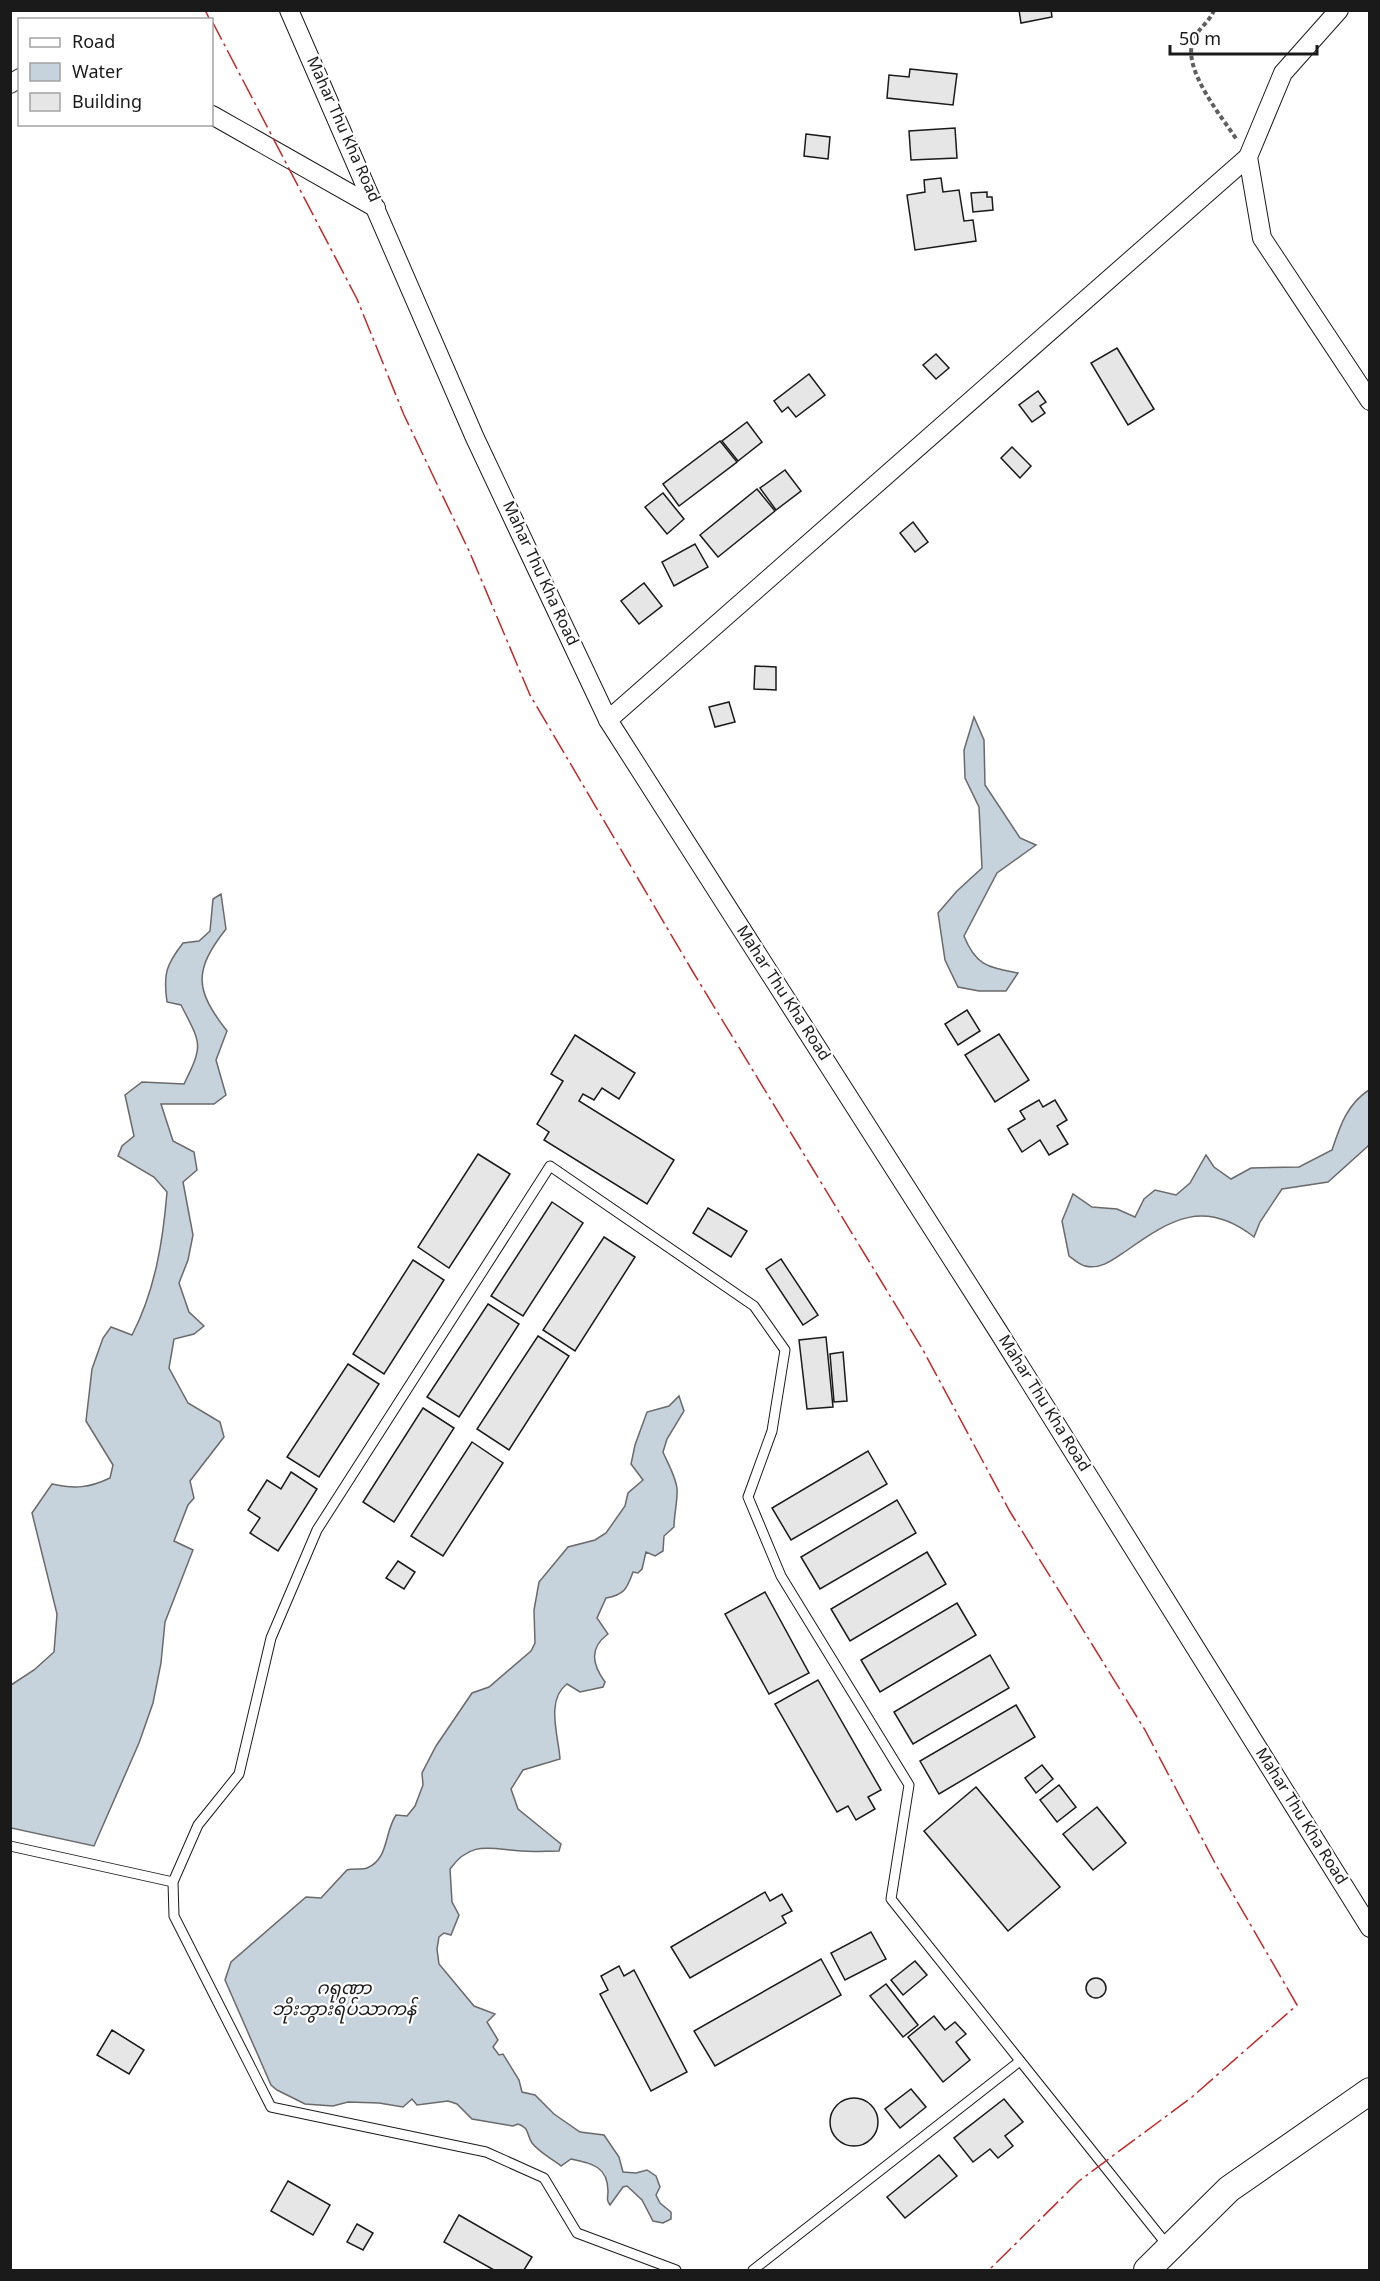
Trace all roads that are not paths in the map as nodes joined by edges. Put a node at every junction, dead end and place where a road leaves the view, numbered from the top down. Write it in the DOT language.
graph roads {
  1 [pos="289,10"];
  2 [pos="1339,10"];
  3 [pos="213,116"];
  4 [pos="1248,157"];
  5 [pos="376,208"];
  6 [pos="1370,401"];
  7 [pos="608,720"];
  8 [pos="10,1846"];
  9 [pos="173,1882"];
  10 [pos="1370,1928"];
  11 [pos="1020,2061"];
  12 [pos="1370,2091"];
  13 [pos="1170,2248"];
  14 [pos="676,2271"];
  15 [pos="753,2271"];
  16 [pos="1147,2271"];
  1 -- 5 [label="street, Mahar Thu Kha Road"];
  2 -- 4 [label="street"];
  3 -- 5 [label="street"];
  4 -- 6 [label="street"];
  4 -- 7 [label="street"];
  5 -- 7 [label="street, Mahar Thu Kha Road"];
  7 -- 10 [label="street, Mahar Thu Kha Road"];
  8 -- 9 [label="lane"];
  9 -- 11 [label="lane"];
  9 -- 14 [label="lane"];
  11 -- 13 [label="lane"];
  11 -- 15 [label="lane"];
  12 -- 13 [label="main road"];
  13 -- 16 [label="main road"];
}
